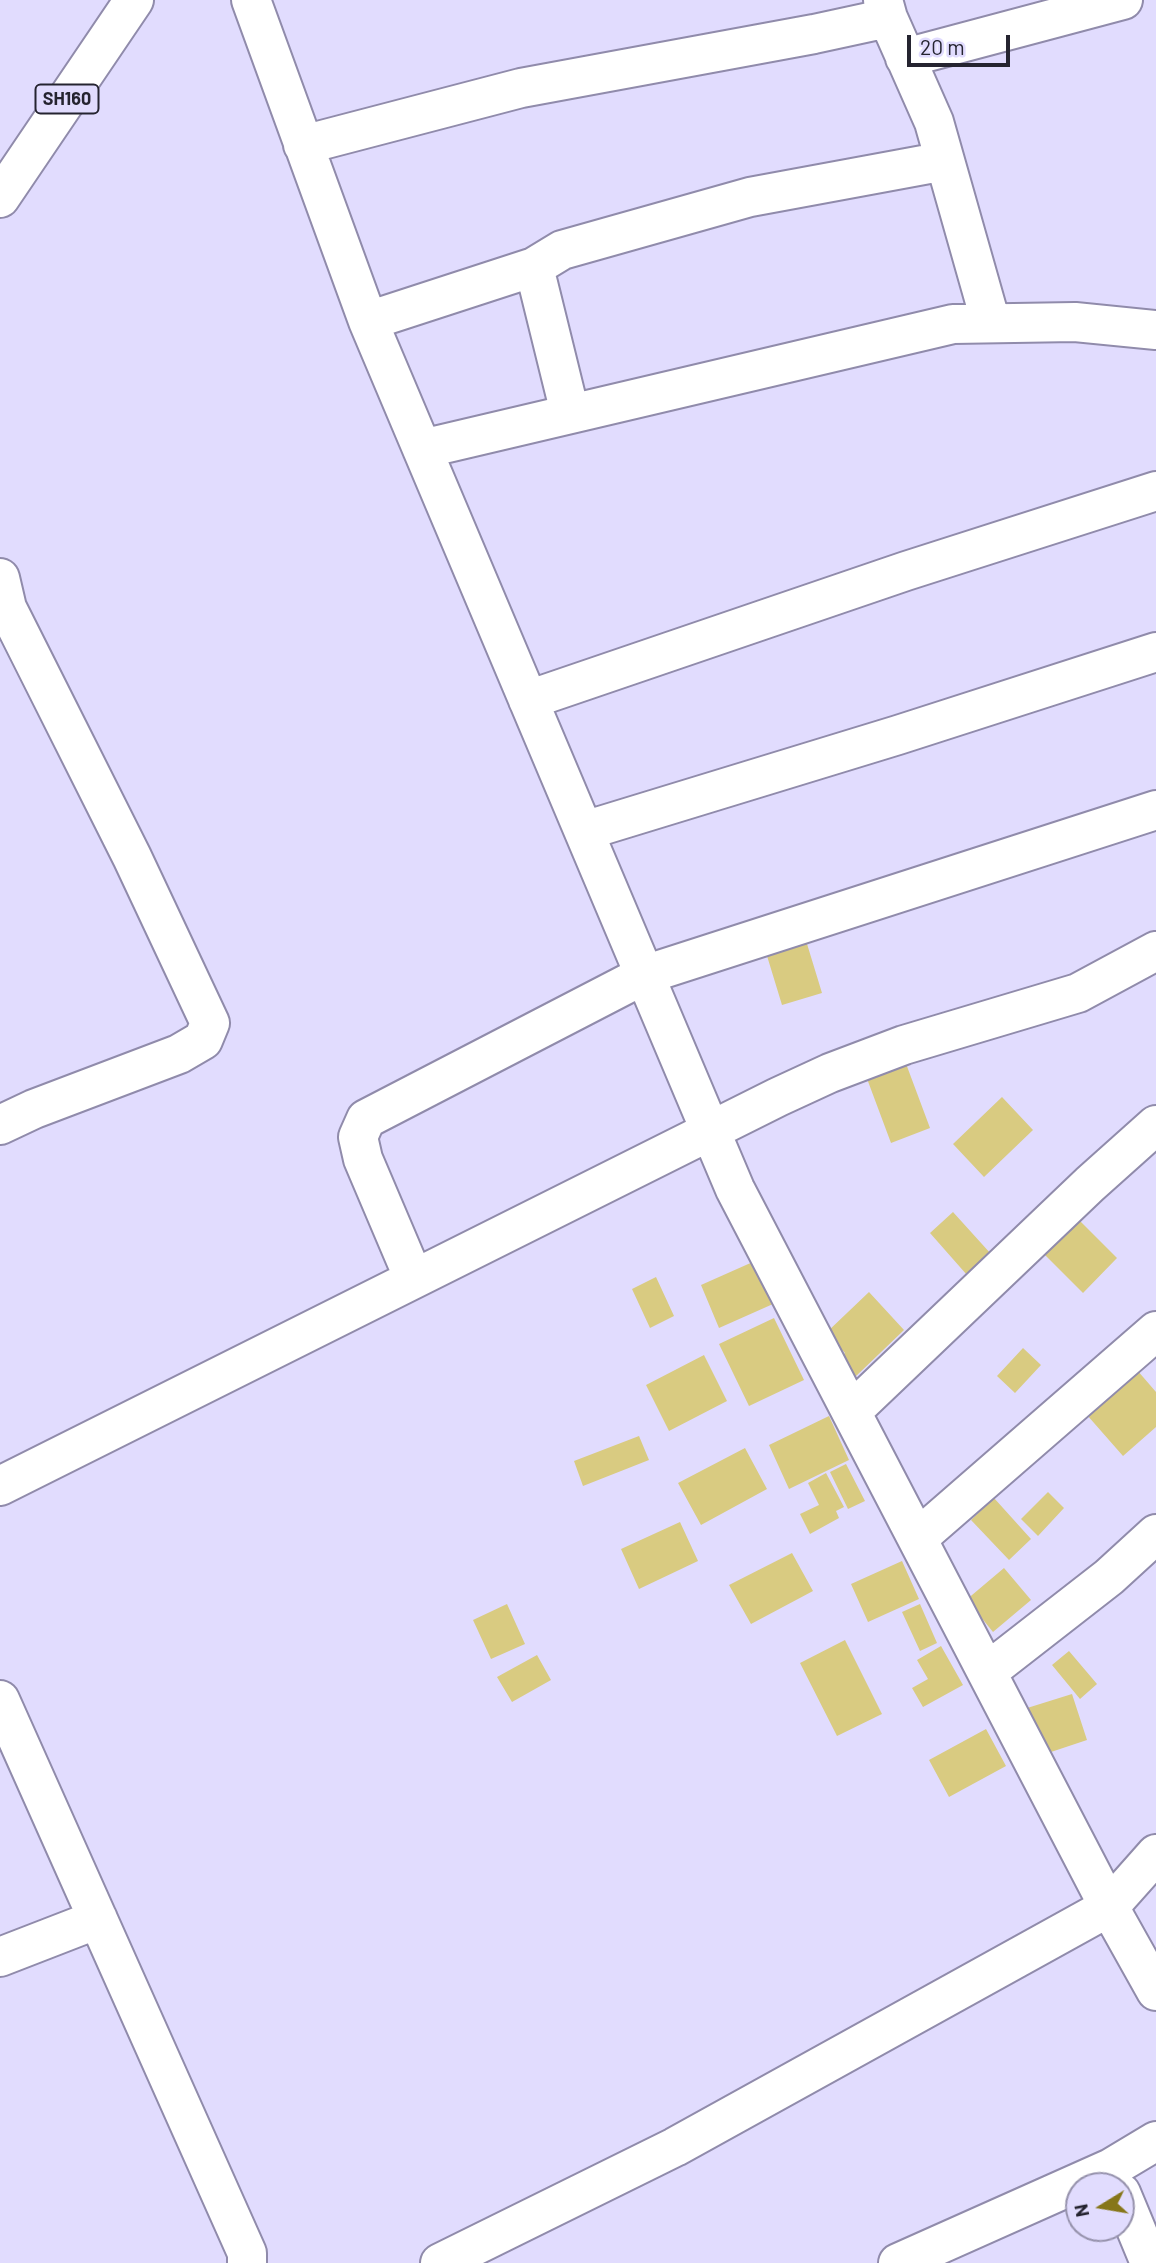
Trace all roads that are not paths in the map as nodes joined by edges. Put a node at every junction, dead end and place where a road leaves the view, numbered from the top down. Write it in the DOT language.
graph roads {
  1 [pos="134,0"];
  2 [pos="251,0"];
  3 [pos="1123,0"];
  4 [pos="886,9"];
  5 [pos="905,58"];
  6 [pos="303,145"];
  7 [pos="945,161"];
  8 [pos="1,194"];
  9 [pos="534,267"];
  10 [pos="368,321"];
  11 [pos="991,324"];
  12 [pos="1156,330"];
  13 [pos="570,413"];
  14 [pos="422,449"];
  15 [pos="1156,491"];
  16 [pos="0,578"];
  17 [pos="1156,652"];
  18 [pos="528,700"];
  19 [pos="1156,810"];
  20 [pos="584,831"];
  21 [pos="1156,951"];
  22 [pos="645,975"];
  23 [pos="0,1125"];
  24 [pos="1156,1125"];
  25 [pos="710,1130"];
  26 [pos="414,1279"];
  27 [pos="1156,1331"];
  28 [pos="852,1411"];
  29 [pos="0,1486"];
  30 [pos="1156,1534"];
  31 [pos="918,1538"];
  32 [pos="987,1672"];
  33 [pos="0,1700"];
  34 [pos="1156,1854"];
  35 [pos="1109,1907"];
  36 [pos="98,1919"];
  37 [pos="0,1957"];
  38 [pos="1156,1991"];
  39 [pos="1156,2141"];
  40 [pos="1127,2172"];
  41 [pos="1065,2201"];
  42 [pos="1135,2226"];
  43 [pos="237,2260"];
  44 [pos="440,2263"];
  45 [pos="898,2263"];
  46 [pos="1150,2263"];
  1 -- 8 [label="street, SH160"];
  2 -- 6 [label="street"];
  3 -- 5 [label="street"];
  4 -- 5 [label="street"];
  4 -- 6 [label="street"];
  5 -- 7 [label="street"];
  6 -- 10 [label="street"];
  7 -- 9 [label="street"];
  7 -- 11 [label="street"];
  9 -- 10 [label="street"];
  9 -- 13 [label="street"];
  10 -- 14 [label="street"];
  11 -- 12 [label="street"];
  11 -- 13 [label="street"];
  13 -- 14 [label="street"];
  14 -- 18 [label="street"];
  15 -- 18 [label="street"];
  16 -- 23 [label="street"];
  17 -- 20 [label="street"];
  18 -- 20 [label="street"];
  19 -- 22 [label="street"];
  20 -- 22 [label="street"];
  21 -- 25 [label="street"];
  22 -- 25 [label="street"];
  22 -- 26 [label="street"];
  24 -- 28 [label="street"];
  25 -- 26 [label="street"];
  25 -- 28 [label="street"];
  26 -- 29 [label="street"];
  27 -- 31 [label="street"];
  28 -- 31 [label="street"];
  30 -- 32 [label="street"];
  31 -- 32 [label="street"];
  32 -- 35 [label="street"];
  33 -- 36 [label="street"];
  34 -- 35 [label="street"];
  35 -- 38 [label="street"];
  35 -- 44 [label="street"];
  36 -- 37 [label="street"];
  36 -- 43 [label="street"];
  39 -- 40 [label="street"];
  41 -- 45 [label="street"];
  42 -- 46 [label="street"];
}
